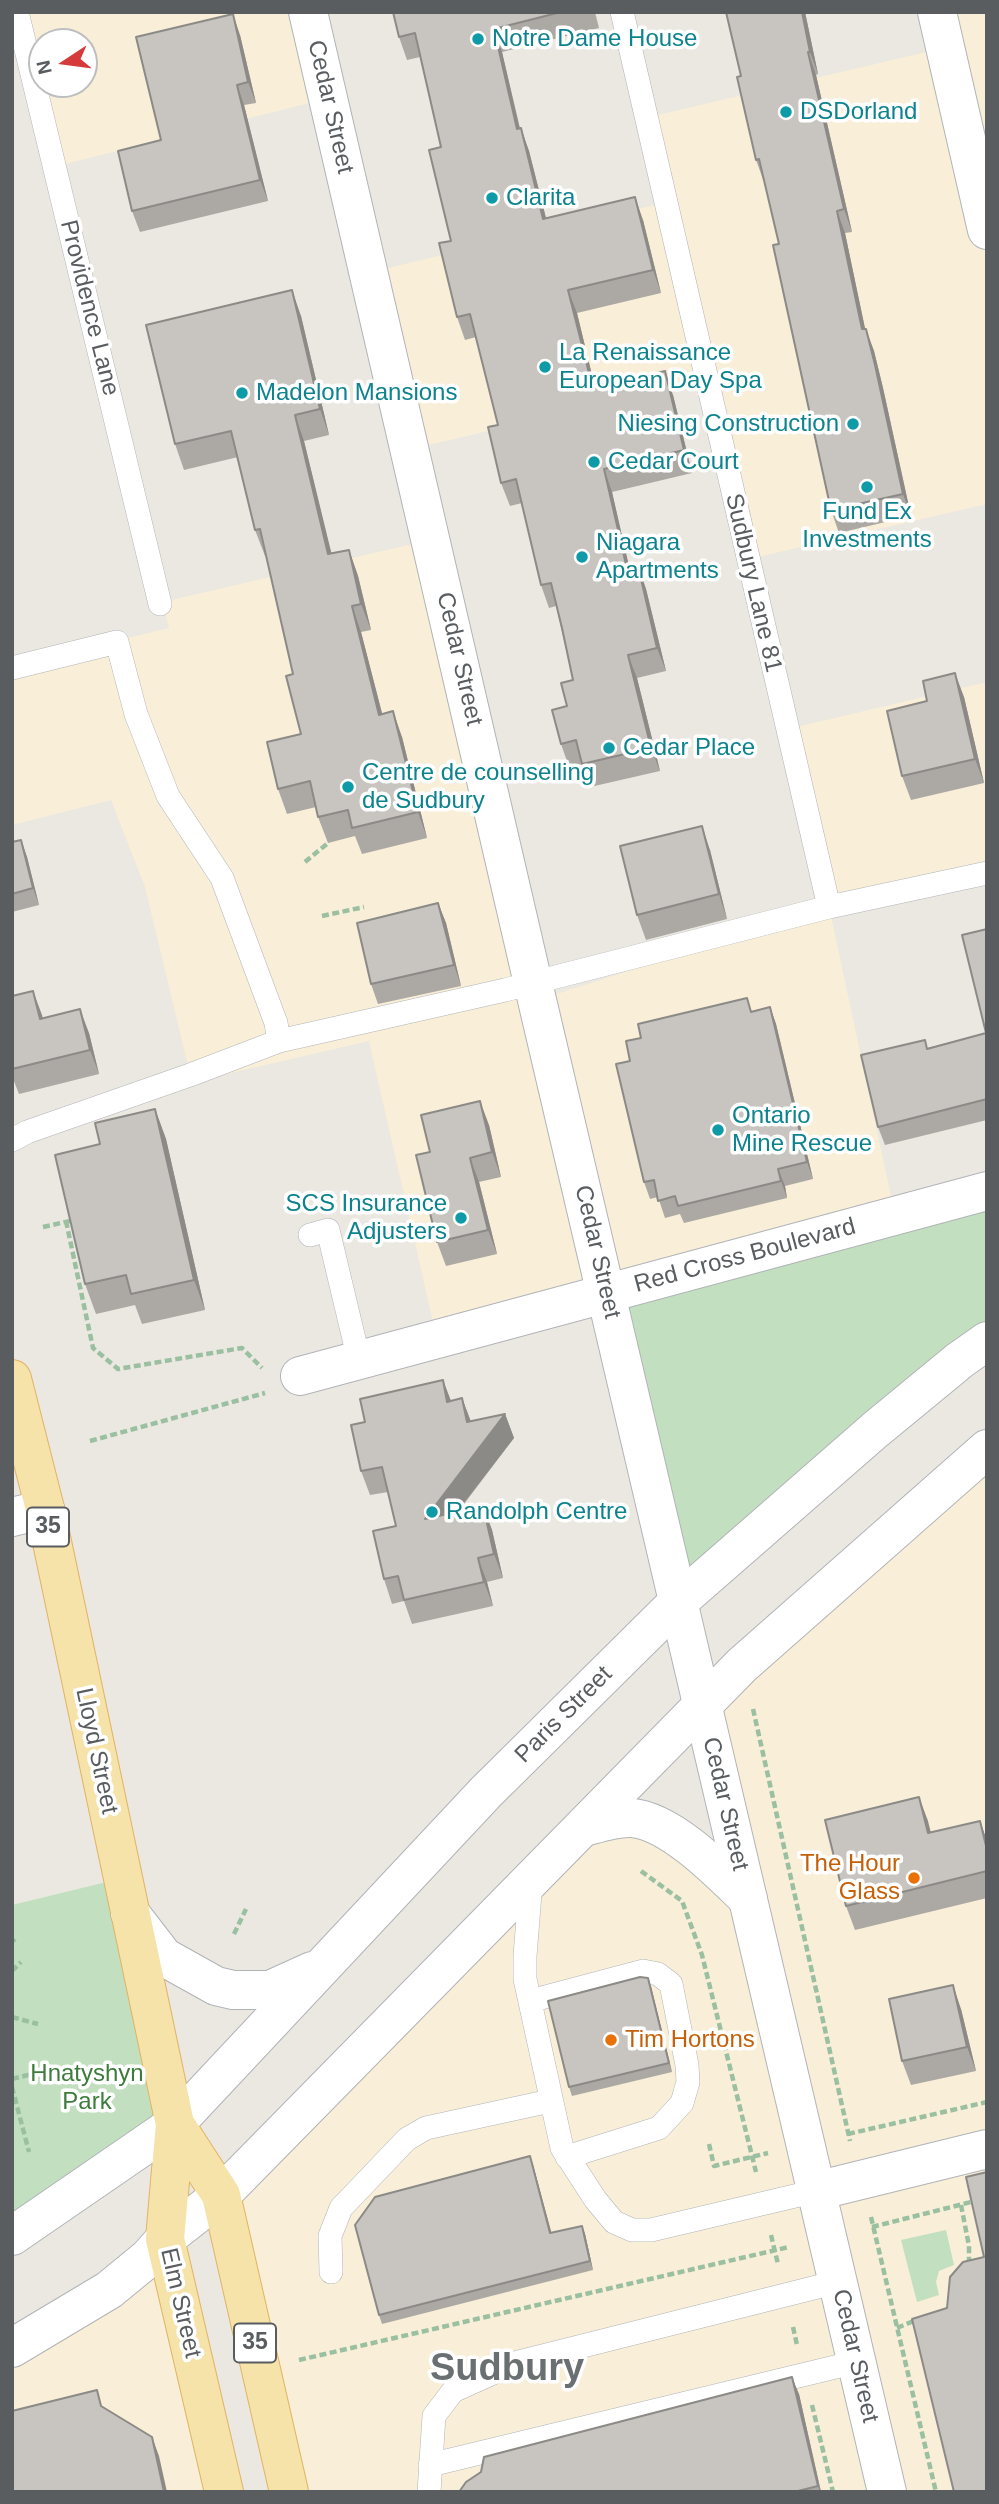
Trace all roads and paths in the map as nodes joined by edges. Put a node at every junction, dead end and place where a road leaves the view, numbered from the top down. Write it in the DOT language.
graph roads {
  1 [pos="17,12"];
  2 [pos="308,12"];
  3 [pos="622,12"];
  4 [pos="937,12"];
  5 [pos="987,230"];
  6 [pos="160,604"];
  7 [pos="12,668"];
  8 [pos="328,843"];
  9 [pos="305,862"];
  10 [pos="987,873"];
  11 [pos="364,906"];
  12 [pos="829,907"];
  13 [pos="323,916"];
  14 [pos="533,982"];
  15 [pos="279,1041"];
  16 [pos="12,1140"];
  17 [pos="987,1191"];
  18 [pos="74,1220"];
  19 [pos="66,1222"];
  20 [pos="43,1227"];
  21 [pos="310,1236"];
  22 [pos="606,1293"];
  23 [pos="987,1341"];
  24 [pos="359,1360"];
  25 [pos="12,1379"];
  26 [pos="291,1382"];
  27 [pos="90,1441"];
  28 [pos="987,1449"];
  29 [pos="28,1513"];
  30 [pos="678,1602"];
  31 [pos="742,1665"];
  32 [pos="702,1707"];
  33 [pos="584,1827"];
  34 [pos="531,1880"];
  35 [pos="748,1899"];
  36 [pos="246,1909"];
  37 [pos="130,1913"];
  38 [pos="234,1934"];
  39 [pos="21,1962"];
  40 [pos="324,1965"];
  41 [pos="12,1971"];
  42 [pos="530,2001"];
  43 [pos="12,2017"];
  44 [pos="38,2024"];
  45 [pos="52,2069"];
  46 [pos="12,2079"];
  47 [pos="12,2087"];
  48 [pos="550,2101"];
  49 [pos="987,2102"];
  50 [pos="175,2124"];
  51 [pos="849,2134"];
  52 [pos="709,2144"];
  53 [pos="806,2144"];
  54 [pos="987,2149"];
  55 [pos="29,2152"];
  56 [pos="567,2157"];
  57 [pos="861,2180"];
  58 [pos="816,2191"];
  59 [pos="221,2195"];
  60 [pos="987,2198"];
  61 [pos="961,2205"];
  62 [pos="874,2226"];
  63 [pos="12,2235"];
  64 [pos="827,2237"];
  65 [pos="165,2239"];
  66 [pos="331,2272"];
  67 [pos="970,2277"];
  68 [pos="837,2282"];
  69 [pos="921,2319"];
  70 [pos="897,2328"];
  71 [pos="12,2347"];
  72 [pos="294,2361"];
  73 [pos="856,2362"];
  74 [pos="430,2465"];
  75 [pos="224,2492"];
  76 [pos="289,2492"];
  77 [pos="429,2492"];
  78 [pos="887,2492"];
  79 [pos="936,2492"];
  1 -- 6 [label="lane, Providence Lane"];
  2 -- 14 [label="street, Cedar Street"];
  3 -- 12 [label="lane, Sudbury Lane 81"];
  4 -- 5 [label="street"];
  7 -- 15 [label="lane"];
  8 -- 9 [label="path"];
  10 -- 12 [label="lane"];
  11 -- 13 [label="path"];
  12 -- 14 [label="lane"];
  14 -- 15 [label="lane"];
  14 -- 22 [label="street, Cedar Street"];
  15 -- 16 [label="lane"];
  17 -- 22 [label="street, Red Cross Boulevard"];
  18 -- 19 [label="path"];
  19 -- 20 [label="path"];
  19 -- 26 [label="path"];
  21 -- 24 [label="lane"];
  22 -- 24 [label="street, Red Cross Boulevard"];
  22 -- 30 [label="street, Cedar Street"];
  23 -- 30 [label="street, Paris Street"];
  24 -- 26 [label="street, Red Cross Boulevard"];
  25 -- 29 [label="main road, Lloyd Street / 35"];
  26 -- 27 [label="path"];
  28 -- 31 [label="street"];
  29 -- 37 [label="main road, Lloyd Street / 35"];
  30 -- 32 [label="street, Cedar Street"];
  30 -- 40 [label="street, Paris Street"];
  31 -- 32 [label="street"];
  31 -- 51 [label="path"];
  32 -- 33 [label="street"];
  32 -- 35 [label="street, Cedar Street"];
  33 -- 34 [label="street"];
  33 -- 35 [label="street"];
  34 -- 42 [label="lane"];
  34 -- 59 [label="street"];
  35 -- 53 [label="street, Cedar Street"];
  36 -- 38 [label="path"];
  37 -- 40 [label="street"];
  37 -- 50 [label="main road, Lloyd Street / 35"];
  39 -- 41 [label="path"];
  40 -- 50 [label="street, Paris Street"];
  42 -- 48 [label="lane"];
  42 -- 56 [label="lane"];
  43 -- 44 [label="path"];
  45 -- 46 [label="path"];
  47 -- 55 [label="path"];
  48 -- 56 [label="lane"];
  48 -- 66 [label="lane"];
  49 -- 51 [label="path"];
  50 -- 59 [label="main road, 35"];
  50 -- 63 [label="street, Paris Street"];
  50 -- 65 [label="main road, Elm Street / 35"];
  51 -- 53 [label="path"];
  51 -- 57 [label="path"];
  52 -- 53 [label="path"];
  53 -- 58 [label="street, Cedar Street"];
  54 -- 57 [label="street"];
  56 -- 58 [label="lane"];
  57 -- 58 [label="street"];
  57 -- 62 [label="path"];
  58 -- 64 [label="street, Cedar Street"];
  59 -- 65 [label="street"];
  59 -- 76 [label="main road, 35"];
  60 -- 61 [label="path"];
  61 -- 62 [label="path"];
  61 -- 67 [label="path"];
  62 -- 64 [label="path"];
  62 -- 70 [label="path"];
  64 -- 68 [label="street, Cedar Street"];
  64 -- 72 [label="path"];
  65 -- 71 [label="street"];
  65 -- 75 [label="main road, Elm Street / 35"];
  68 -- 73 [label="street, Cedar Street"];
  68 -- 74 [label="lane"];
  69 -- 70 [label="path"];
  70 -- 79 [label="path"];
  73 -- 74 [label="lane"];
  73 -- 78 [label="street, Cedar Street"];
  74 -- 77 [label="lane"];
}
